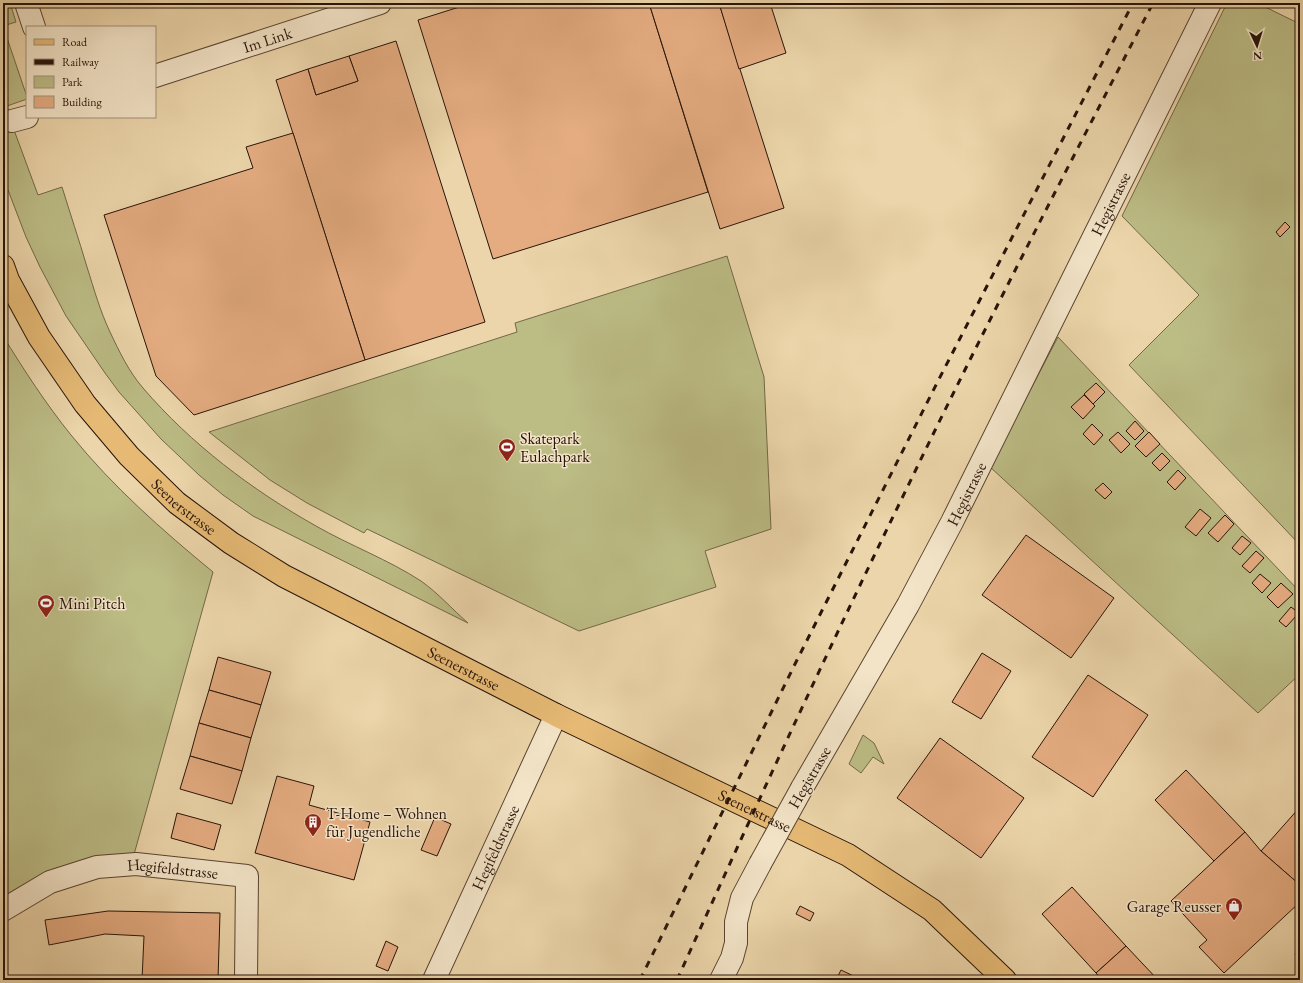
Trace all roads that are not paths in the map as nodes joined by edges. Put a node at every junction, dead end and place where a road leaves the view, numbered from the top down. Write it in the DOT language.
graph roads {
  1 [pos="26,3"];
  2 [pos="380,3"];
  3 [pos="1210,3"];
  4 [pos="34,26"];
  5 [pos="156,76"];
  6 [pos="3,266"];
  7 [pos="556,715"];
  8 [pos="3,910"];
  9 [pos="246,980"];
  10 [pos="434,980"];
  11 [pos="721,980"];
  12 [pos="1005,980"];
  1 -- 4 [label="street"];
  2 -- 5 [label="street, Im Link"];
  3 -- 11 [label="street, Hegistrasse, bridge"];
  6 -- 7 [label="main road, Seenerstrasse"];
  7 -- 10 [label="street, Hegifeldstrasse"];
  7 -- 12 [label="main road, Seenerstrasse"];
  8 -- 9 [label="street, Hegifeldstrasse"];
}
